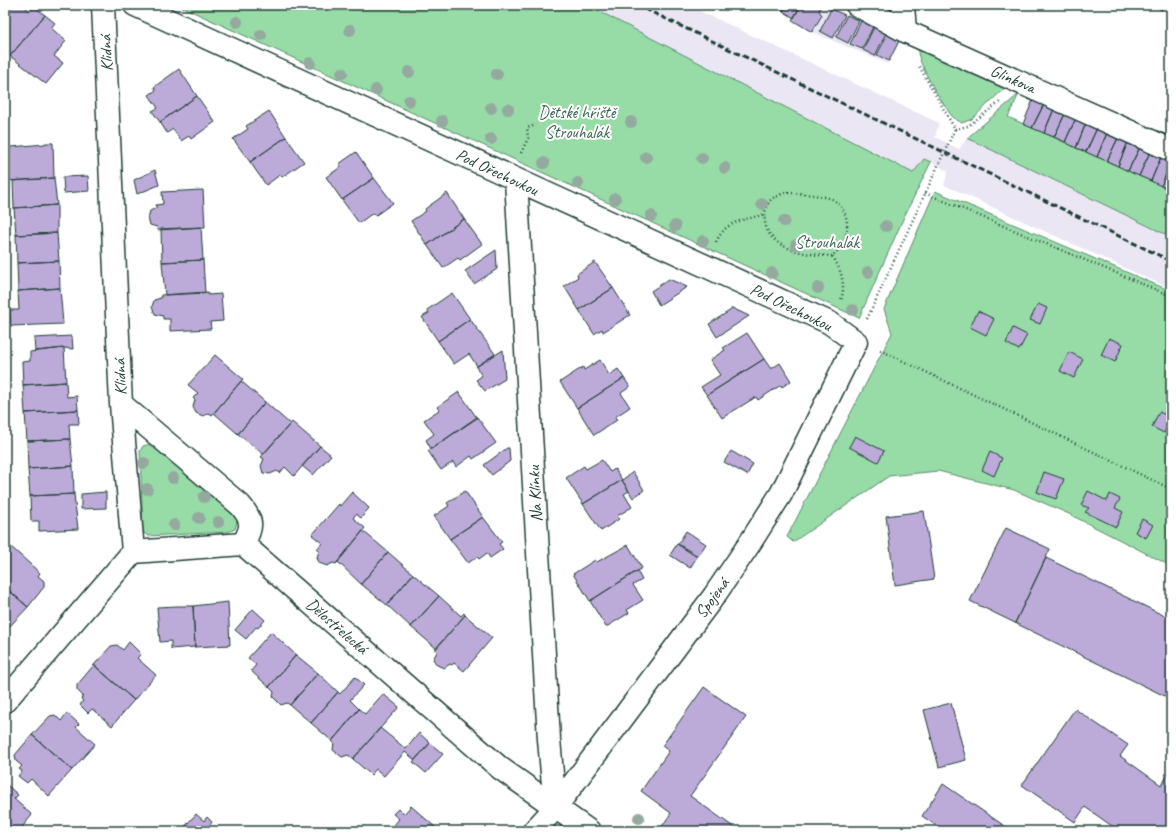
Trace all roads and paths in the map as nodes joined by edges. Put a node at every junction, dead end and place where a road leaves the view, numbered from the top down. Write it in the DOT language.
graph roads {
  1 [pos="103,5"];
  2 [pos="136,5"];
  3 [pos="903,5"];
  4 [pos="860,6"];
  5 [pos="905,31"];
  6 [pos="1025,84"];
  7 [pos="536,125"];
  8 [pos="955,129"];
  9 [pos="1171,150"];
  10 [pos="520,156"];
  11 [pos="516,180"];
  12 [pos="925,193"];
  13 [pos="765,214"];
  14 [pos="714,247"];
  15 [pos="832,256"];
  16 [pos="1171,296"];
  17 [pos="840,302"];
  18 [pos="870,312"];
  19 [pos="856,342"];
  20 [pos="883,351"];
  21 [pos="121,404"];
  22 [pos="1171,489"];
  23 [pos="243,544"];
  24 [pos="133,552"];
  25 [pos="5,701"];
  26 [pos="555,808"];
  27 [pos="534,831"];
  28 [pos="589,831"];
  1 -- 21 [label="street, Klidná"];
  2 -- 11 [label="street, Pod Ořechovkou"];
  3 -- 5 [label="street"];
  4 -- 5 [label="street, Glinkova"];
  5 -- 6 [label="street, Glinkova"];
  5 -- 8 [label="path"];
  6 -- 8 [label="path"];
  6 -- 9 [label="street, Glinkova"];
  7 -- 10 [label="path"];
  8 -- 12 [label="path"];
  11 -- 19 [label="street, Pod Ořechovkou"];
  11 -- 26 [label="street, Na Klínku"];
  12 -- 16 [label="path"];
  12 -- 18 [label="path"];
  13 -- 14 [label="path"];
  13 -- 15 [label="path"];
  13 -- 15 [label="path"];
  15 -- 17 [label="path"];
  19 -- 26 [label="street, Spojená"];
  20 -- 22 [label="path"];
  21 -- 23 [label="street"];
  21 -- 24 [label="street, Klidná"];
  23 -- 24 [label="street"];
  23 -- 26 [label="street, Dělostřelecká"];
  24 -- 25 [label="street"];
  26 -- 27 [label="street, Spojená"];
  26 -- 28 [label="street, Dělostřelecká"];
}
